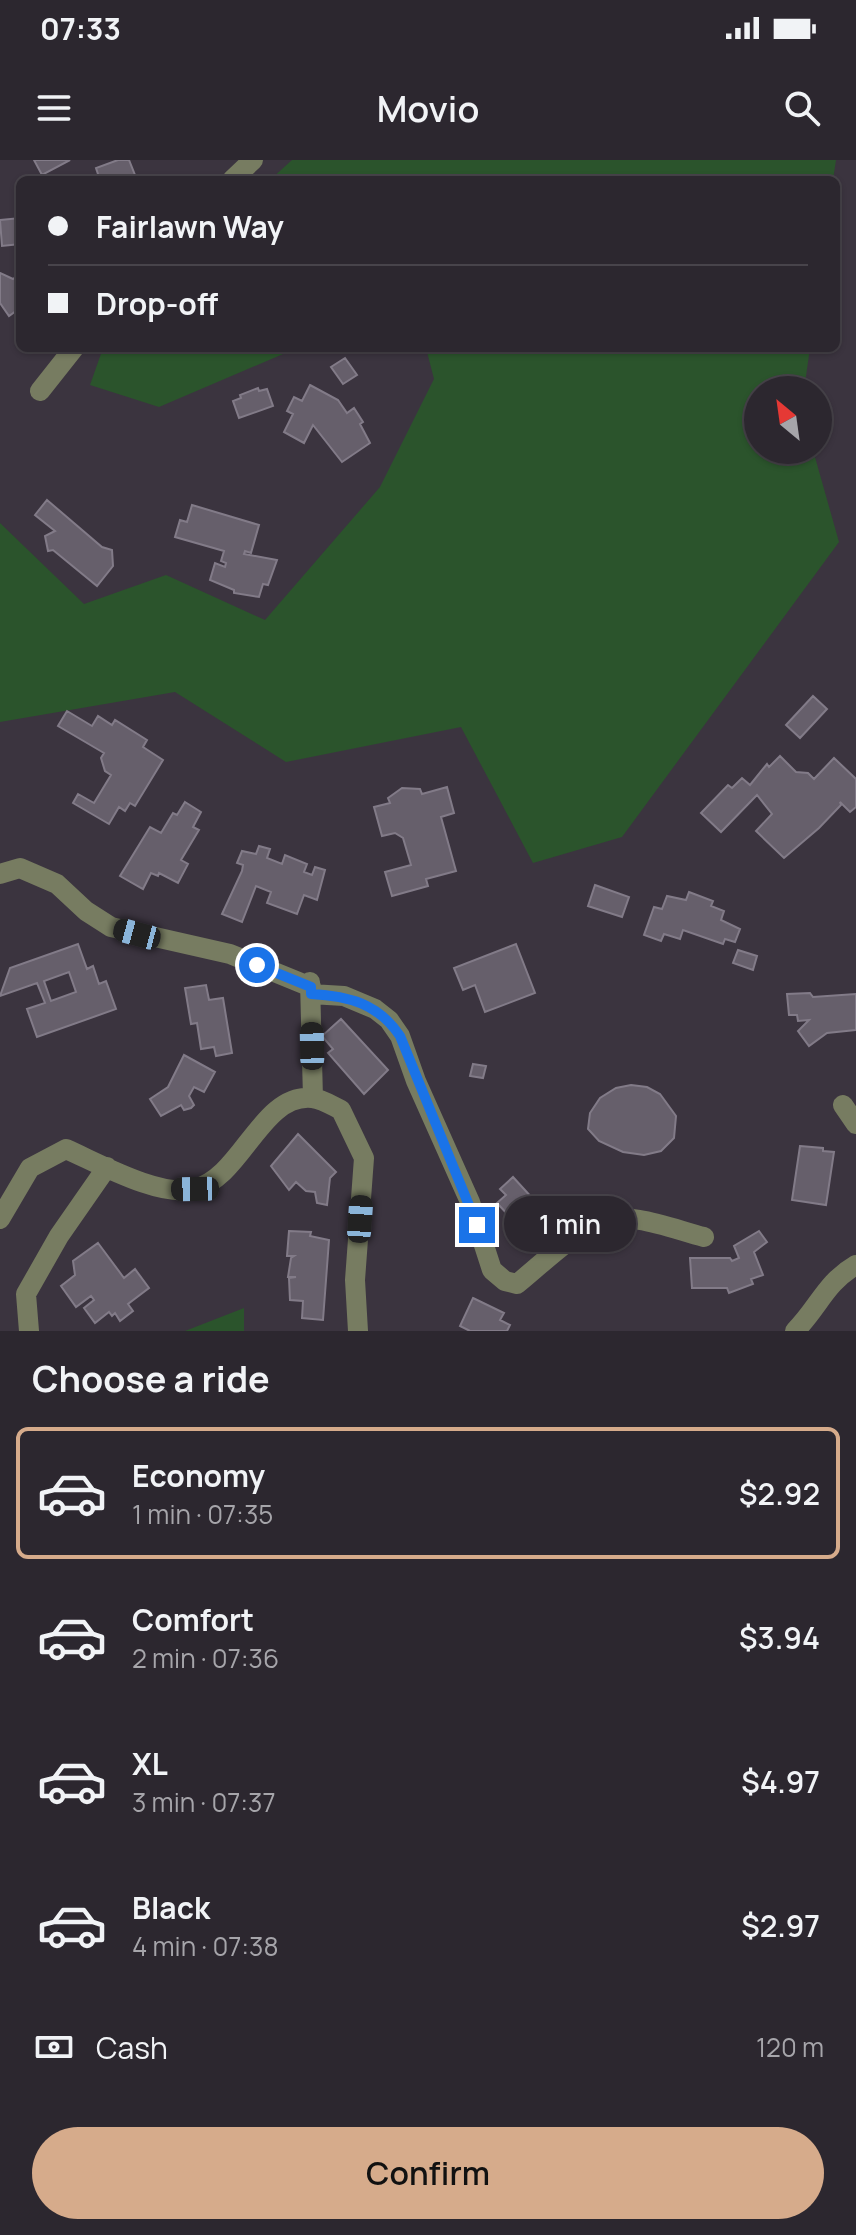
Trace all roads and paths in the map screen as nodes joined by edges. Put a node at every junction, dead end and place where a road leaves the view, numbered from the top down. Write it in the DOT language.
graph roads {
  1 [pos="253,160"];
  2 [pos="236,176"];
  3 [pos="71,352"];
  4 [pos="40,391"];
  5 [pos="0,874"];
  6 [pos="311,985"];
  7 [pos="313,1098"];
  8 [pos="843,1105"];
  9 [pos="856,1124"];
  10 [pos="107,1167"];
  11 [pos="0,1219"];
  12 [pos="704,1237"];
  13 [pos="856,1265"];
  14 [pos="29,1331"];
  15 [pos="358,1331"];
  16 [pos="795,1331"];
  1 -- 2 [label="street"];
  3 -- 4 [label="street"];
  5 -- 6 [label="street"];
  6 -- 7 [label="street"];
  6 -- 12 [label="street"];
  7 -- 10 [label="street"];
  7 -- 15 [label="street"];
  8 -- 9 [label="street"];
  10 -- 11 [label="street"];
  10 -- 14 [label="street"];
  13 -- 16 [label="street"];
}
